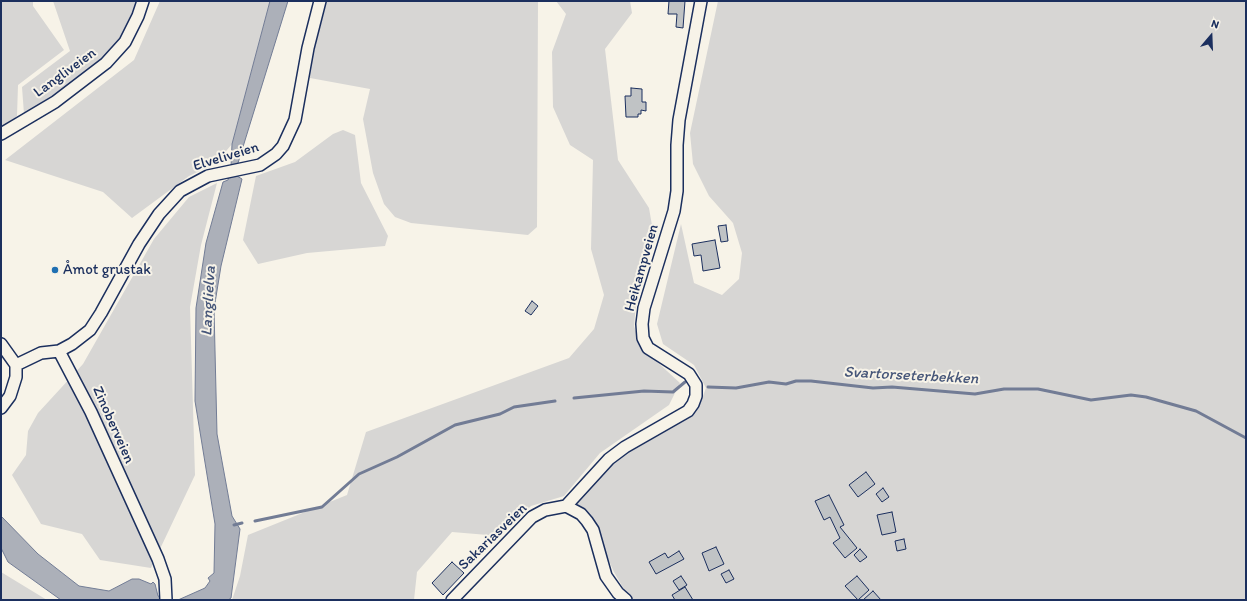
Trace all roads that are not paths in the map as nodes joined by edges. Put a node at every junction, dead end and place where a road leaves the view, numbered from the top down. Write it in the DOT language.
graph roads {
  1 [pos="143,1"];
  2 [pos="320,1"];
  3 [pos="702,1"];
  4 [pos="1,134"];
  5 [pos="1,344"];
  6 [pos="59,351"];
  7 [pos="16,365"];
  8 [pos="1,408"];
  9 [pos="566,506"];
  10 [pos="166,600"];
  11 [pos="452,600"];
  12 [pos="626,600"];
  1 -- 4 [label="street, Langliveien"];
  2 -- 6 [label="street, Elveliveien"];
  3 -- 9 [label="street, Heikampveien"];
  5 -- 7 [label="street"];
  6 -- 7 [label="street"];
  6 -- 10 [label="street, Zinoberveien"];
  7 -- 8 [label="street"];
  9 -- 11 [label="street, Sakariasveien"];
  9 -- 12 [label="street"];
}
